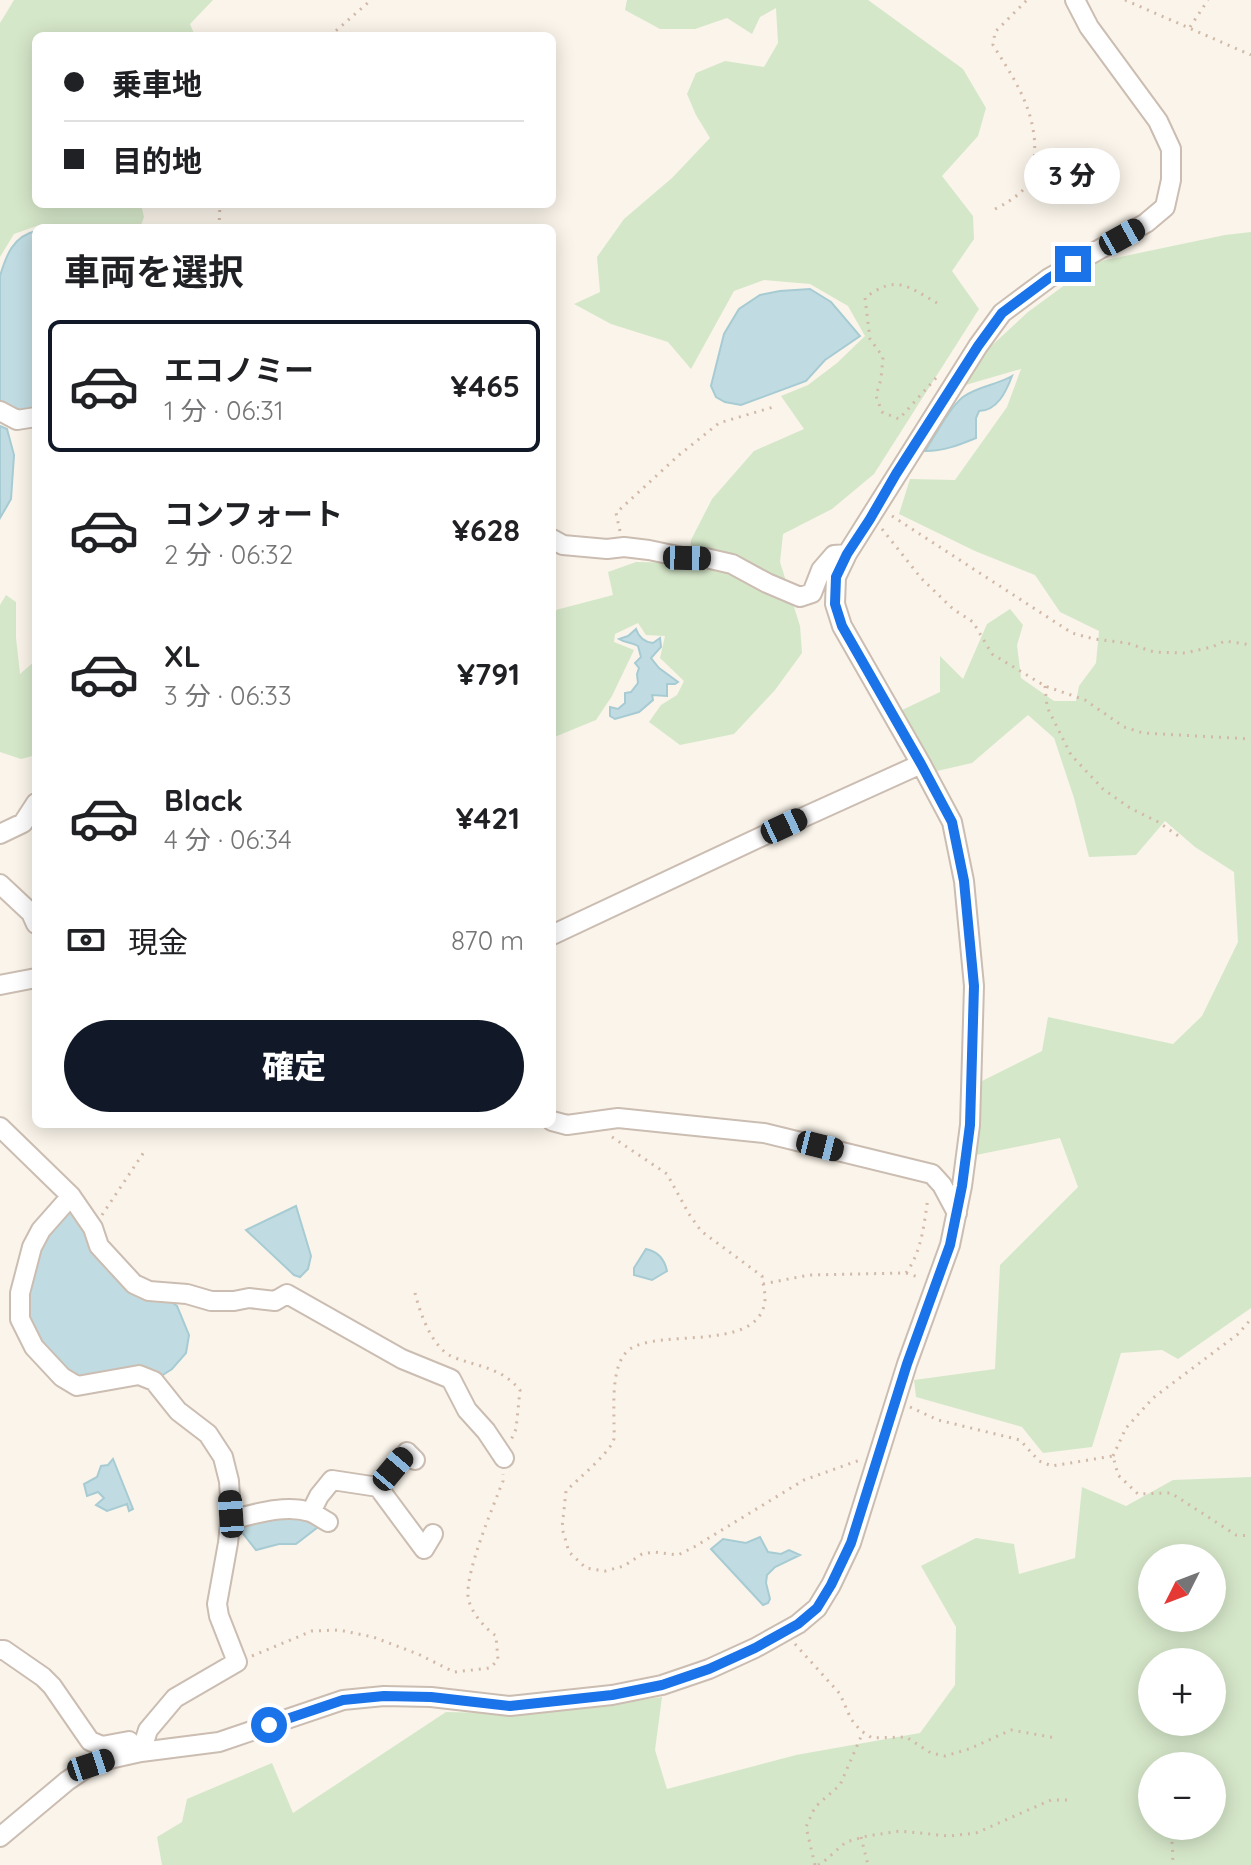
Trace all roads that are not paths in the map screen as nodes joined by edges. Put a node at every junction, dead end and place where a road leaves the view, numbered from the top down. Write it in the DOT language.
graph roads {
  1 [pos="1075,0"];
  2 [pos="0,411"];
  3 [pos="32,418"];
  4 [pos="556,541"];
  5 [pos="847,554"];
  6 [pos="921,764"];
  7 [pos="32,809"];
  8 [pos="0,834"];
  9 [pos="0,884"];
  10 [pos="32,915"];
  11 [pos="556,933"];
  12 [pos="32,979"];
  13 [pos="0,985"];
  14 [pos="556,1122"];
  15 [pos="0,1127"];
  16 [pos="71,1196"];
  17 [pos="957,1213"];
  18 [pos="504,1458"];
  19 [pos="415,1460"];
  20 [pos="378,1487"];
  21 [pos="311,1512"];
  22 [pos="230,1520"];
  23 [pos="328,1522"];
  24 [pos="433,1534"];
  25 [pos="0,1650"];
  26 [pos="141,1752"];
  27 [pos="0,1837"];
  1 -- 5 [label="street"];
  2 -- 3 [label="street"];
  4 -- 5 [label="street"];
  5 -- 6 [label="street"];
  6 -- 11 [label="street"];
  6 -- 17 [label="street"];
  7 -- 8 [label="street"];
  9 -- 10 [label="street"];
  12 -- 13 [label="street"];
  14 -- 17 [label="street"];
  15 -- 16 [label="street"];
  16 -- 18 [label="street"];
  16 -- 22 [label="street"];
  17 -- 26 [label="street"];
  19 -- 20 [label="street"];
  20 -- 21 [label="street"];
  20 -- 24 [label="street"];
  21 -- 22 [label="street"];
  21 -- 23 [label="street"];
  22 -- 26 [label="street"];
  25 -- 26 [label="street"];
  26 -- 27 [label="street"];
}
